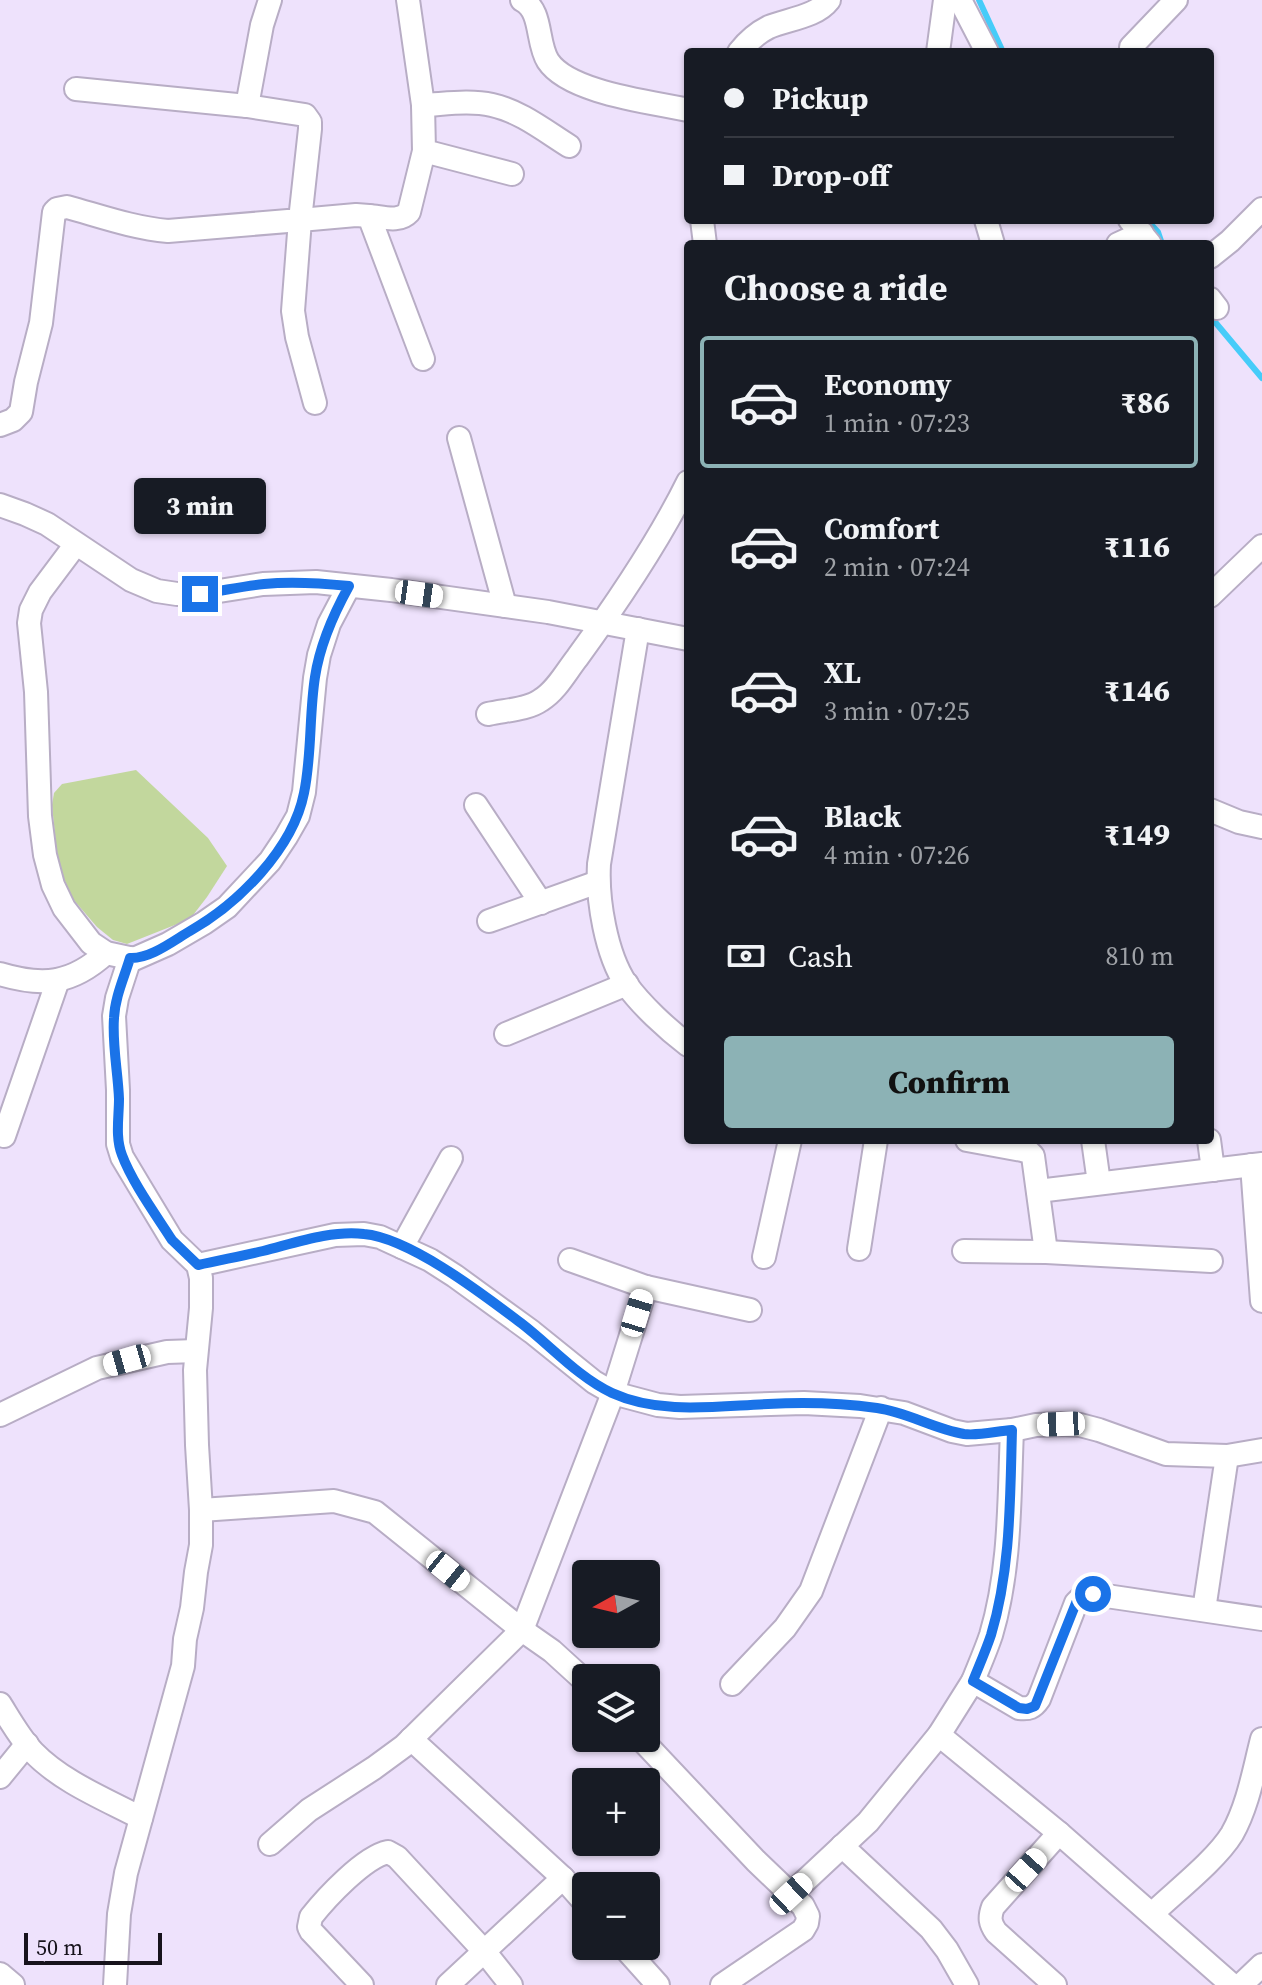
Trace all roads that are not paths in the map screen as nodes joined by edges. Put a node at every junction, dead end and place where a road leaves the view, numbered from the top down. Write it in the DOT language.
graph roads {
  1 [pos="270,0"];
  2 [pos="408,0"];
  3 [pos="829,0"];
  4 [pos="945,0"];
  5 [pos="960,0"];
  6 [pos="1176,0"];
  7 [pos="527,1"];
  8 [pos="1131,47"];
  9 [pos="743,48"];
  10 [pos="938,48"];
  11 [pos="985,48"];
  12 [pos="76,89"];
  13 [pos="423,105"];
  14 [pos="247,106"];
  15 [pos="684,109"];
  16 [pos="569,146"];
  17 [pos="424,151"];
  18 [pos="512,174"];
  19 [pos="1262,209"];
  20 [pos="369,216"];
  21 [pos="300,220"];
  22 [pos="1214,254"];
  23 [pos="423,359"];
  24 [pos="315,403"];
  25 [pos="0,425"];
  26 [pos="459,438"];
  27 [pos="684,489"];
  28 [pos="0,505"];
  29 [pos="76,544"];
  30 [pos="1262,546"];
  31 [pos="349,586"];
  32 [pos="1214,592"];
  33 [pos="505,606"];
  34 [pos="602,624"];
  35 [pos="638,629"];
  36 [pos="684,638"];
  37 [pos="488,714"];
  38 [pos="476,805"];
  39 [pos="1214,812"];
  40 [pos="1262,827"];
  41 [pos="598,882"];
  42 [pos="541,903"];
  43 [pos="489,921"];
  44 [pos="106,953"];
  45 [pos="130,958"];
  46 [pos="0,974"];
  47 [pos="58,980"];
  48 [pos="627,984"];
  49 [pos="506,1034"];
  50 [pos="684,1041"];
  51 [pos="4,1136"];
  52 [pos="789,1144"];
  53 [pos="875,1144"];
  54 [pos="988,1144"];
  55 [pos="1094,1144"];
  56 [pos="1210,1144"];
  57 [pos="451,1158"];
  58 [pos="1257,1165"];
  59 [pos="1213,1170"];
  60 [pos="1099,1183"];
  61 [pos="1038,1191"];
  62 [pos="402,1247"];
  63 [pos="859,1249"];
  64 [pos="964,1251"];
  65 [pos="1046,1252"];
  66 [pos="764,1257"];
  67 [pos="570,1260"];
  68 [pos="1211,1261"];
  69 [pos="198,1265"];
  70 [pos="646,1287"];
  71 [pos="1262,1301"];
  72 [pos="750,1310"];
  73 [pos="196,1351"];
  74 [pos="613,1393"];
  75 [pos="881,1408"];
  76 [pos="0,1415"];
  77 [pos="1012,1430"];
  78 [pos="1262,1450"];
  79 [pos="1227,1456"];
  80 [pos="201,1510"];
  81 [pos="1204,1610"];
  82 [pos="1262,1619"];
  83 [pos="522,1630"];
  84 [pos="572,1669"];
  85 [pos="973,1681"];
  86 [pos="732,1684"];
  87 [pos="0,1704"];
  88 [pos="939,1735"];
  89 [pos="411,1739"];
  90 [pos="1262,1739"];
  91 [pos="27,1744"];
  92 [pos="653,1752"];
  93 [pos="0,1777"];
  94 [pos="141,1818"];
  95 [pos="1059,1833"];
  96 [pos="270,1844"];
  97 [pos="842,1846"];
  98 [pos="563,1878"];
  99 [pos="572,1888"];
  100 [pos="791,1894"];
  101 [pos="1153,1913"];
  102 [pos="484,1951"];
  103 [pos="636,1960"];
  104 [pos="1262,1965"];
  105 [pos="0,1974"];
  106 [pos="354,1982"];
  107 [pos="13,1985"];
  108 [pos="115,1985"];
  109 [pos="448,1985"];
  110 [pos="511,1985"];
  111 [pos="658,1985"];
  112 [pos="722,1985"];
  113 [pos="967,1985"];
  114 [pos="1055,1985"];
  115 [pos="1232,1985"];
  116 [pos="1241,1985"];
  1 -- 14 [label="street"];
  2 -- 13 [label="street"];
  3 -- 9 [label="street"];
  4 -- 10 [label="street"];
  5 -- 11 [label="street"];
  6 -- 8 [label="street"];
  7 -- 15 [label="street"];
  12 -- 14 [label="street"];
  13 -- 16 [label="street"];
  13 -- 17 [label="street"];
  14 -- 21 [label="street"];
  17 -- 18 [label="street"];
  17 -- 20 [label="street"];
  19 -- 22 [label="street"];
  20 -- 21 [label="street"];
  20 -- 23 [label="street"];
  21 -- 24 [label="street"];
  21 -- 25 [label="street"];
  26 -- 33 [label="street"];
  27 -- 34 [label="street"];
  28 -- 29 [label="street"];
  29 -- 31 [label="street"];
  29 -- 44 [label="street"];
  30 -- 32 [label="street"];
  31 -- 33 [label="street"];
  31 -- 45 [label="street"];
  33 -- 34 [label="street"];
  34 -- 35 [label="street"];
  34 -- 37 [label="street"];
  35 -- 36 [label="street"];
  35 -- 41 [label="street"];
  38 -- 42 [label="street"];
  39 -- 40 [label="street"];
  41 -- 42 [label="street"];
  41 -- 48 [label="street"];
  42 -- 43 [label="street"];
  44 -- 45 [label="street"];
  44 -- 47 [label="street"];
  45 -- 69 [label="street"];
  46 -- 47 [label="street"];
  47 -- 51 [label="street"];
  48 -- 49 [label="street"];
  48 -- 50 [label="street"];
  52 -- 66 [label="street"];
  53 -- 63 [label="street"];
  54 -- 61 [label="street"];
  55 -- 60 [label="street"];
  56 -- 59 [label="street"];
  57 -- 62 [label="street"];
  58 -- 59 [label="street"];
  58 -- 71 [label="street"];
  59 -- 60 [label="street"];
  60 -- 61 [label="street"];
  61 -- 65 [label="street"];
  62 -- 69 [label="street"];
  62 -- 74 [label="street"];
  64 -- 65 [label="street"];
  65 -- 68 [label="street"];
  67 -- 70 [label="street"];
  69 -- 73 [label="street"];
  70 -- 72 [label="street"];
  70 -- 74 [label="street"];
  73 -- 76 [label="street"];
  73 -- 80 [label="street"];
  74 -- 75 [label="street"];
  74 -- 83 [label="street"];
  75 -- 77 [label="street"];
  75 -- 86 [label="street"];
  77 -- 79 [label="street"];
  77 -- 85 [label="street"];
  78 -- 79 [label="street"];
  79 -- 81 [label="street"];
  80 -- 83 [label="street"];
  80 -- 94 [label="street"];
  81 -- 82 [label="street"];
  81 -- 85 [label="street"];
  83 -- 84 [label="street"];
  83 -- 89 [label="street"];
  85 -- 88 [label="street"];
  87 -- 91 [label="street"];
  88 -- 95 [label="street"];
  88 -- 97 [label="street"];
  89 -- 96 [label="street"];
  89 -- 98 [label="street"];
  90 -- 101 [label="street"];
  91 -- 93 [label="street"];
  91 -- 94 [label="street"];
  92 -- 100 [label="street"];
  94 -- 108 [label="street"];
  95 -- 101 [label="street"];
  95 -- 114 [label="street"];
  97 -- 100 [label="street"];
  97 -- 113 [label="street"];
  98 -- 99 [label="street"];
  98 -- 102 [label="street"];
  100 -- 112 [label="street"];
  101 -- 115 [label="street"];
  102 -- 106 [label="street"];
  102 -- 109 [label="street"];
  102 -- 110 [label="street"];
  103 -- 111 [label="street"];
  104 -- 116 [label="street"];
  105 -- 107 [label="street"];
}
